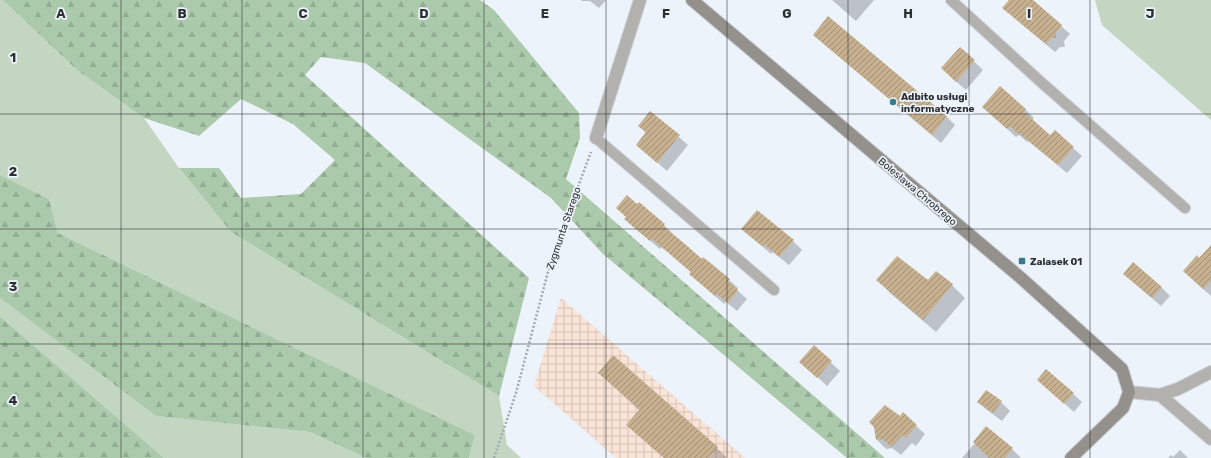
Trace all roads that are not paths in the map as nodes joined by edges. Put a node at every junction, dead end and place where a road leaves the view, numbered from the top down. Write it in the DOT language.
graph roads {
  1 [pos="640,0"];
  2 [pos="692,0"];
  3 [pos="951,0"];
  4 [pos="596,138"];
  5 [pos="1186,208"];
  6 [pos="774,290"];
  7 [pos="1211,372"];
  8 [pos="1129,392"];
  9 [pos="1160,395"];
  10 [pos="1211,439"];
  11 [pos="1071,458"];
  1 -- 4 [label="street"];
  2 -- 8 [label="street, Bolesława Chrobrego"];
  3 -- 5 [label="lane"];
  4 -- 6 [label="lane"];
  7 -- 9 [label="street"];
  8 -- 9 [label="street"];
  8 -- 11 [label="street"];
  9 -- 10 [label="street"];
}
